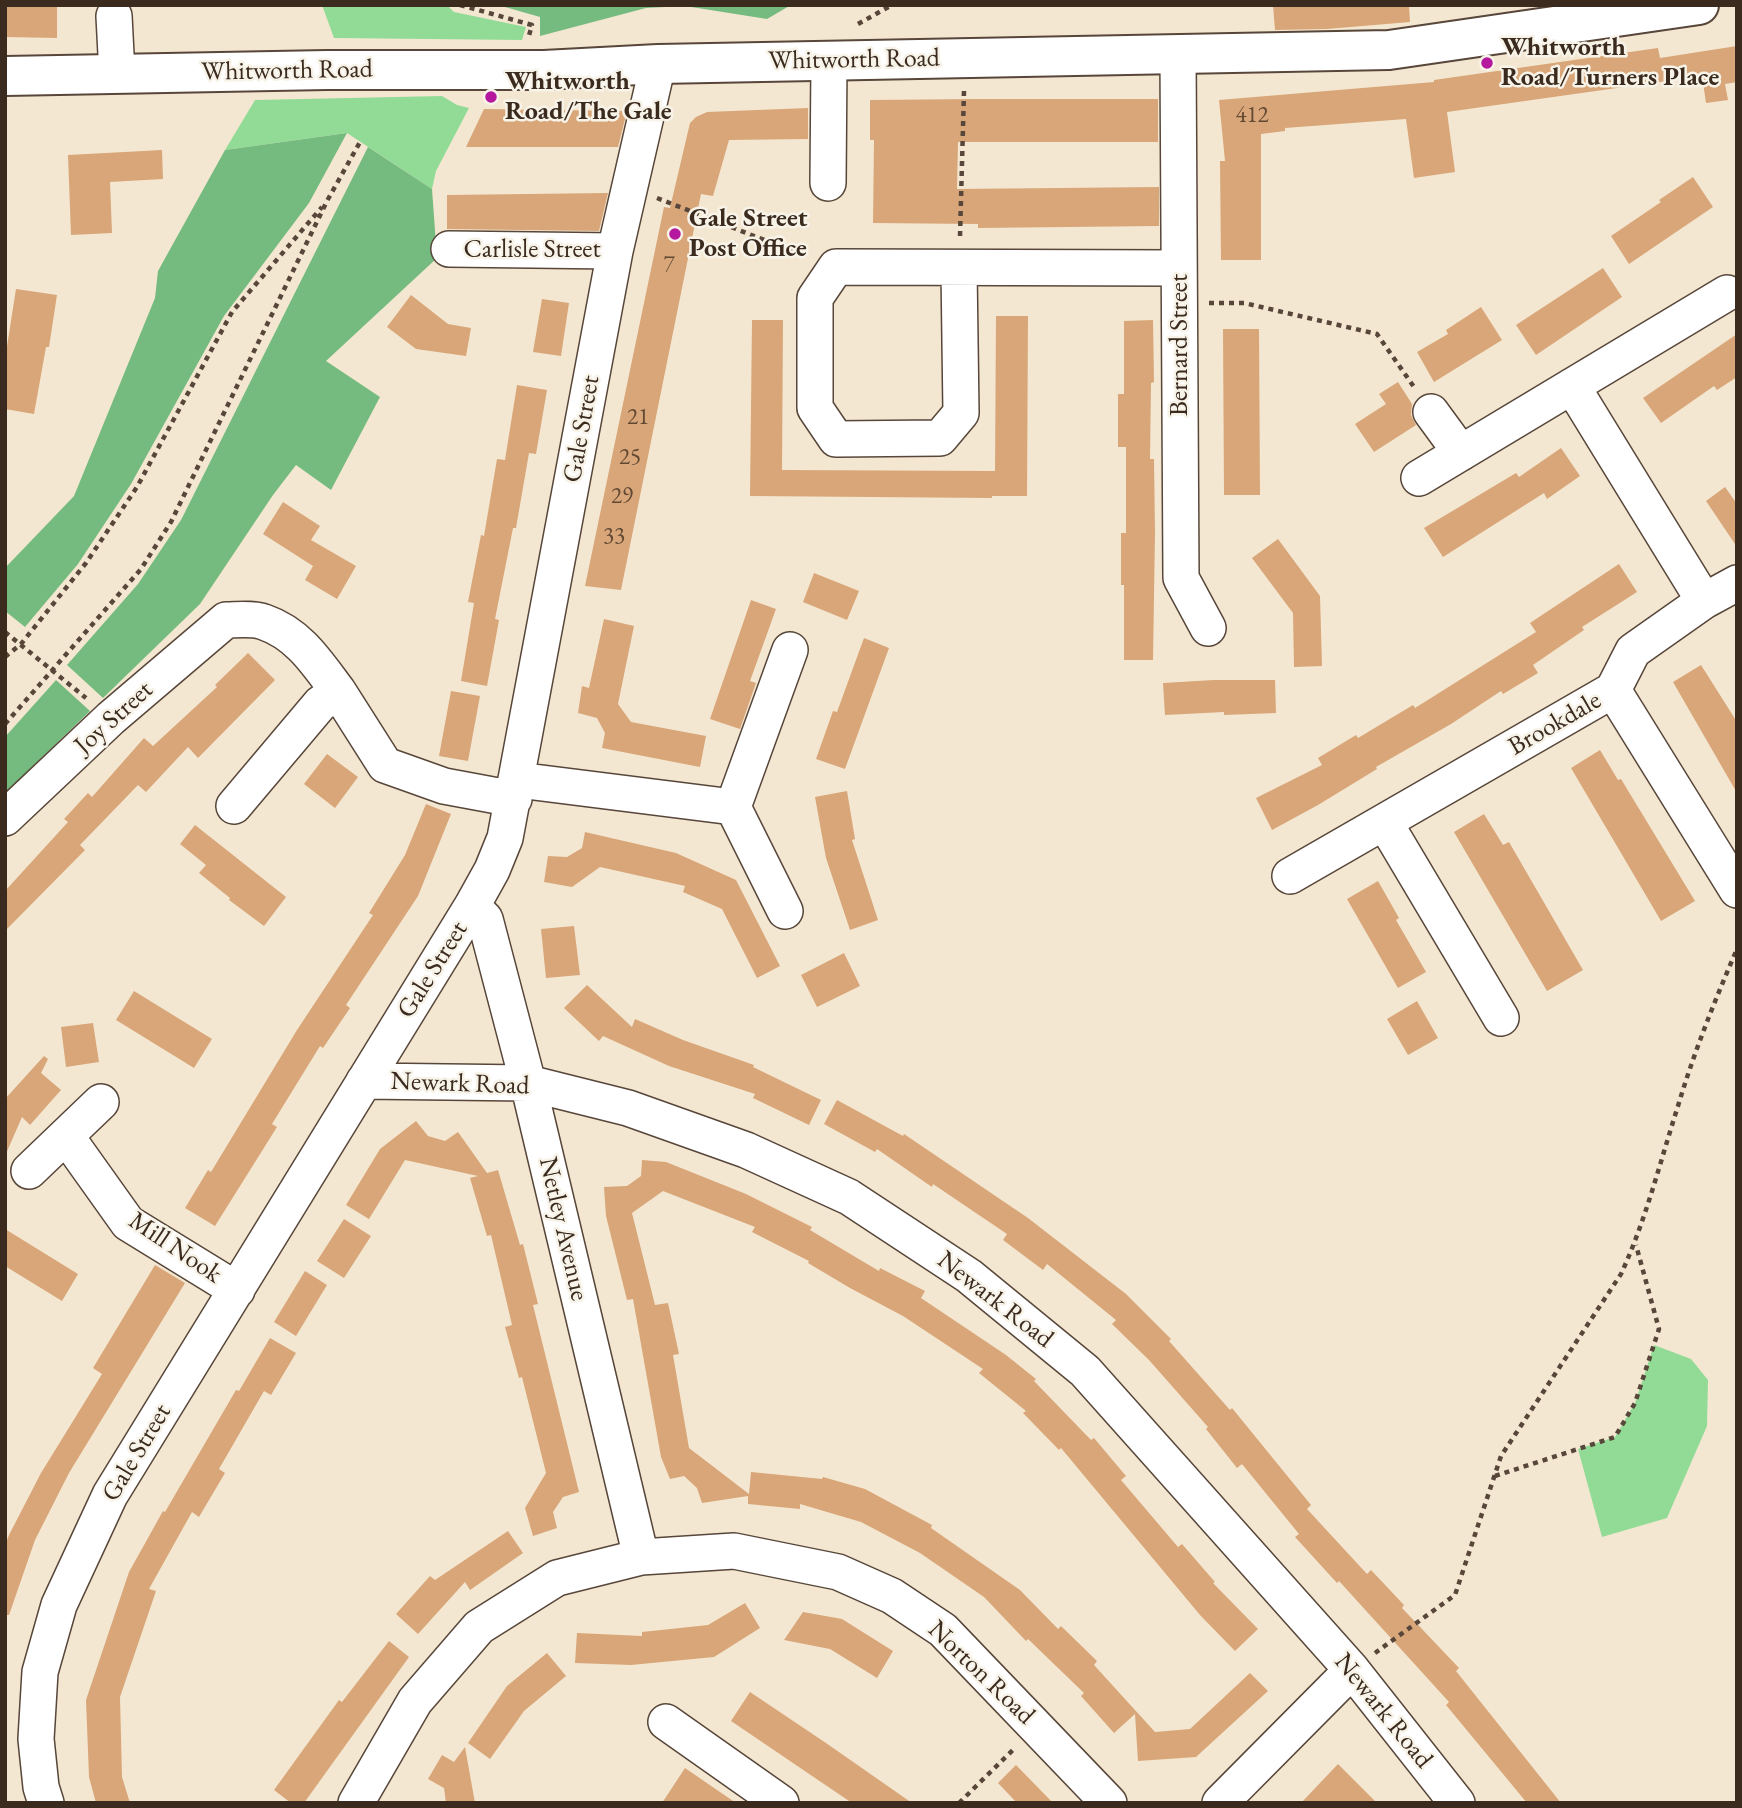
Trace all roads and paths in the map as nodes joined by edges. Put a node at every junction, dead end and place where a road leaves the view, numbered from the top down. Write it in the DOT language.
graph roads {
  1 [pos="460,5"];
  2 [pos="892,5"];
  3 [pos="1677,7"];
  4 [pos="114,16"];
  5 [pos="532,24"];
  6 [pos="847,24"];
  7 [pos="1178,54"];
  8 [pos="964,58"];
  9 [pos="829,61"];
  10 [pos="658,64"];
  11 [pos="117,74"];
  12 [pos="5,76"];
  13 [pos="360,142"];
  14 [pos="828,183"];
  15 [pos="629,187"];
  16 [pos="327,201"];
  17 [pos="449,249"];
  18 [pos="615,251"];
  19 [pos="836,267"];
  20 [pos="1179,268"];
  21 [pos="959,269"];
  22 [pos="1727,293"];
  23 [pos="1244,303"];
  24 [pos="1572,386"];
  25 [pos="1431,411"];
  26 [pos="1461,453"];
  27 [pos="1419,478"];
  28 [pos="1737,583"];
  29 [pos="1703,601"];
  30 [pos="1208,628"];
  31 [pos="5,632"];
  32 [pos="21,644"];
  33 [pos="790,650"];
  34 [pos="5,657"];
  35 [pos="52,669"];
  36 [pos="1613,690"];
  37 [pos="338,691"];
  38 [pos="111,718"];
  39 [pos="5,724"];
  40 [pos="516,789"];
  41 [pos="234,806"];
  42 [pos="733,807"];
  43 [pos="5,818"];
  44 [pos="1385,823"];
  45 [pos="1290,876"];
  46 [pos="1735,887"];
  47 [pos="472,906"];
  48 [pos="785,911"];
  49 [pos="1737,949"];
  50 [pos="1502,1018"];
  51 [pos="364,1081"];
  52 [pos="528,1083"];
  53 [pos="101,1102"];
  54 [pos="66,1136"];
  55 [pos="29,1171"];
  56 [pos="1636,1243"];
  57 [pos="237,1290"];
  58 [pos="1494,1476"];
  59 [pos="641,1557"];
  60 [pos="1352,1670"];
  61 [pos="666,1722"];
  62 [pos="1036,1727"];
  63 [pos="46,1803"];
  64 [pos="356,1803"];
  65 [pos="781,1803"];
  66 [pos="959,1803"];
  67 [pos="1109,1803"];
  68 [pos="1220,1803"];
  69 [pos="1457,1803"];
  1 -- 5 [label="path"];
  2 -- 6 [label="path"];
  3 -- 7 [label="main road, Whitworth Road"];
  4 -- 11 [label="street"];
  7 -- 8 [label="main road, Whitworth Road"];
  7 -- 20 [label="street, Bernard Street"];
  8 -- 9 [label="main road, Whitworth Road"];
  8 -- 21 [label="path"];
  9 -- 10 [label="main road, Whitworth Road"];
  9 -- 14 [label="street"];
  10 -- 11 [label="main road, Whitworth Road"];
  10 -- 15 [label="street, Gale Street"];
  11 -- 12 [label="main road, Whitworth Road"];
  13 -- 16 [label="path"];
  15 -- 18 [label="street, Gale Street"];
  15 -- 19 [label="path"];
  16 -- 32 [label="path"];
  16 -- 35 [label="path"];
  17 -- 18 [label="street, Carlisle Street"];
  18 -- 40 [label="street, Gale Street"];
  19 -- 21 [label="street"];
  19 -- 21 [label="street"];
  20 -- 21 [label="street"];
  20 -- 30 [label="street, Bernard Street"];
  22 -- 24 [label="street"];
  23 -- 25 [label="path"];
  24 -- 26 [label="street"];
  24 -- 29 [label="street"];
  25 -- 26 [label="street"];
  26 -- 27 [label="street"];
  28 -- 29 [label="street, Brookdale"];
  29 -- 36 [label="street, Brookdale"];
  31 -- 32 [label="path"];
  32 -- 34 [label="path"];
  32 -- 35 [label="path"];
  33 -- 42 [label="street"];
  35 -- 38 [label="path"];
  35 -- 39 [label="path"];
  36 -- 44 [label="street, Brookdale"];
  36 -- 46 [label="street"];
  37 -- 38 [label="street, Joy Street"];
  37 -- 40 [label="street"];
  37 -- 41 [label="street"];
  38 -- 43 [label="street, Joy Street"];
  40 -- 42 [label="street"];
  40 -- 47 [label="street, Gale Street"];
  42 -- 48 [label="street"];
  44 -- 45 [label="street, Brookdale"];
  44 -- 50 [label="street"];
  47 -- 51 [label="street, Gale Street"];
  47 -- 52 [label="street, Netley Avenue"];
  49 -- 56 [label="path"];
  51 -- 52 [label="street, Newark Road"];
  51 -- 57 [label="street, Gale Street"];
  52 -- 59 [label="street, Netley Avenue"];
  52 -- 60 [label="street, Newark Road"];
  53 -- 54 [label="street"];
  54 -- 55 [label="street"];
  54 -- 57 [label="street, Mill Nook"];
  56 -- 58 [label="path"];
  56 -- 58 [label="path"];
  57 -- 63 [label="street, Gale Street"];
  58 -- 60 [label="path"];
  59 -- 62 [label="street, Norton Road"];
  59 -- 64 [label="street, Norton Road"];
  60 -- 68 [label="street"];
  60 -- 69 [label="street, Newark Road"];
  61 -- 65 [label="street"];
  62 -- 66 [label="path"];
  62 -- 67 [label="street, Norton Road"];
}
